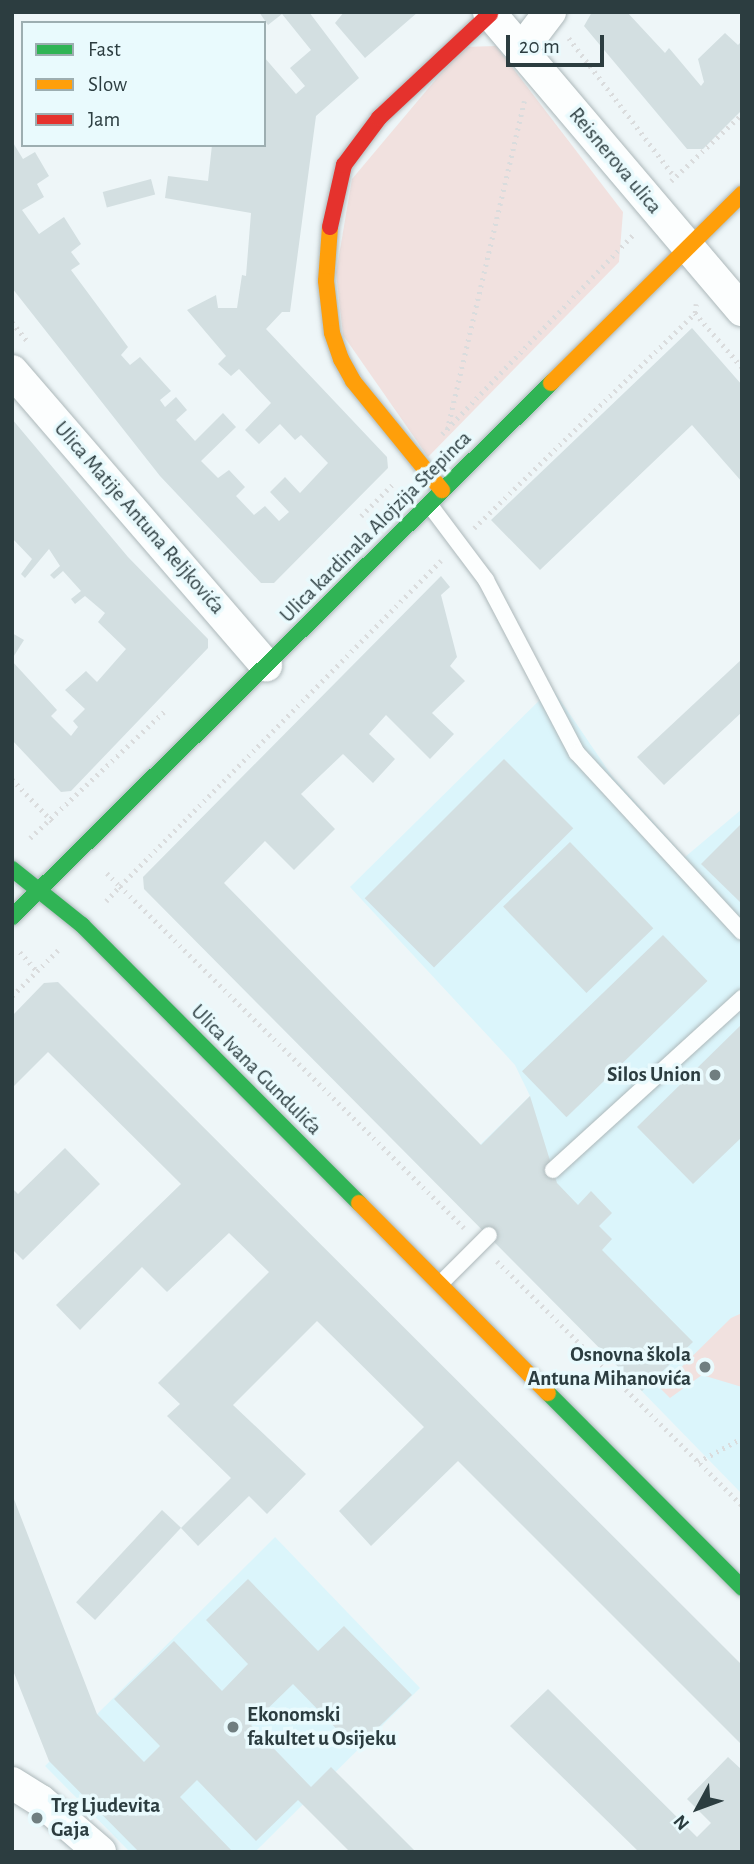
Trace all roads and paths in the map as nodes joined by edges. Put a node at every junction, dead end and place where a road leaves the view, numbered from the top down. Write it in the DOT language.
graph roads {
  1 [pos="490,13"];
  2 [pos="548,15"];
  3 [pos="521,50"];
  4 [pos="526,93"];
  5 [pos="742,114"];
  6 [pos="675,177"];
  7 [pos="742,194"];
  8 [pos="649,201"];
  9 [pos="713,223"];
  10 [pos="635,232"];
  11 [pos="688,247"];
  12 [pos="697,301"];
  13 [pos="742,310"];
  14 [pos="695,313"];
  15 [pos="742,367"];
  16 [pos="12,371"];
  17 [pos="447,430"];
  18 [pos="416,460"];
  19 [pos="442,491"];
  20 [pos="429,503"];
  21 [pos="358,520"];
  22 [pos="461,541"];
  23 [pos="266,665"];
  24 [pos="173,704"];
  25 [pos="12,779"];
  26 [pos="50,819"];
  27 [pos="22,845"];
  28 [pos="81,848"];
  29 [pos="12,869"];
  30 [pos="120,886"];
  31 [pos="40,889"];
  32 [pos="12,917"];
  33 [pos="82,925"];
  34 [pos="742,932"];
  35 [pos="12,943"];
  36 [pos="37,971"];
  37 [pos="12,996"];
  38 [pos="742,998"];
  39 [pos="553,1170"];
  40 [pos="485,1239"];
  41 [pos="440,1284"];
  42 [pos="742,1438"];
  43 [pos="698,1462"];
  44 [pos="742,1505"];
  45 [pos="742,1588"];
  46 [pos="12,1783"];
  47 [pos="100,1852"];
  1 -- 3 [label="street, Reisnerova ulica"];
  1 -- 18 [label="street"];
  2 -- 3 [label="street"];
  2 -- 6 [label="path"];
  3 -- 8 [label="street, Reisnerova ulica"];
  4 -- 17 [label="path"];
  5 -- 6 [label="path"];
  6 -- 8 [label="path"];
  6 -- 9 [label="path"];
  7 -- 9 [label="street, Ulica kardinala Alojzija Stepinca"];
  8 -- 11 [label="street, Reisnerova ulica"];
  9 -- 11 [label="street, Ulica kardinala Alojzija Stepinca"];
  10 -- 17 [label="path"];
  11 -- 13 [label="street, Reisnerova ulica"];
  11 -- 19 [label="street, Ulica kardinala Alojzija Stepinca"];
  12 -- 14 [label="path"];
  14 -- 15 [label="path"];
  14 -- 22 [label="path"];
  16 -- 23 [label="street, Ulica Matije Antuna Reljkovića"];
  17 -- 18 [label="path"];
  18 -- 19 [label="street"];
  18 -- 21 [label="path"];
  19 -- 20 [label="street, Ulica kardinala Alojzija Stepinca"];
  20 -- 22 [label="lane"];
  20 -- 23 [label="street, Ulica kardinala Alojzija Stepinca"];
  22 -- 30 [label="path"];
  22 -- 34 [label="lane"];
  23 -- 28 [label="street, Ulica kardinala Alojzija Stepinca"];
  24 -- 26 [label="path"];
  25 -- 26 [label="path"];
  26 -- 27 [label="path"];
  26 -- 28 [label="path"];
  28 -- 30 [label="path"];
  28 -- 31 [label="street, Ulica kardinala Alojzija Stepinca"];
  29 -- 31 [label="street, Ulica Ivana Gundulića"];
  30 -- 33 [label="path"];
  30 -- 40 [label="path"];
  31 -- 32 [label="street"];
  31 -- 33 [label="street, Ulica Ivana Gundulića"];
  33 -- 36 [label="path"];
  33 -- 41 [label="street, Ulica Ivana Gundulića"];
  35 -- 36 [label="path"];
  36 -- 37 [label="path"];
  38 -- 39 [label="lane"];
  40 -- 41 [label="lane"];
  40 -- 43 [label="path"];
  41 -- 45 [label="street, Ulica Ivana Gundulića"];
  42 -- 43 [label="path"];
  43 -- 44 [label="path"];
  46 -- 47 [label="street"];
}
